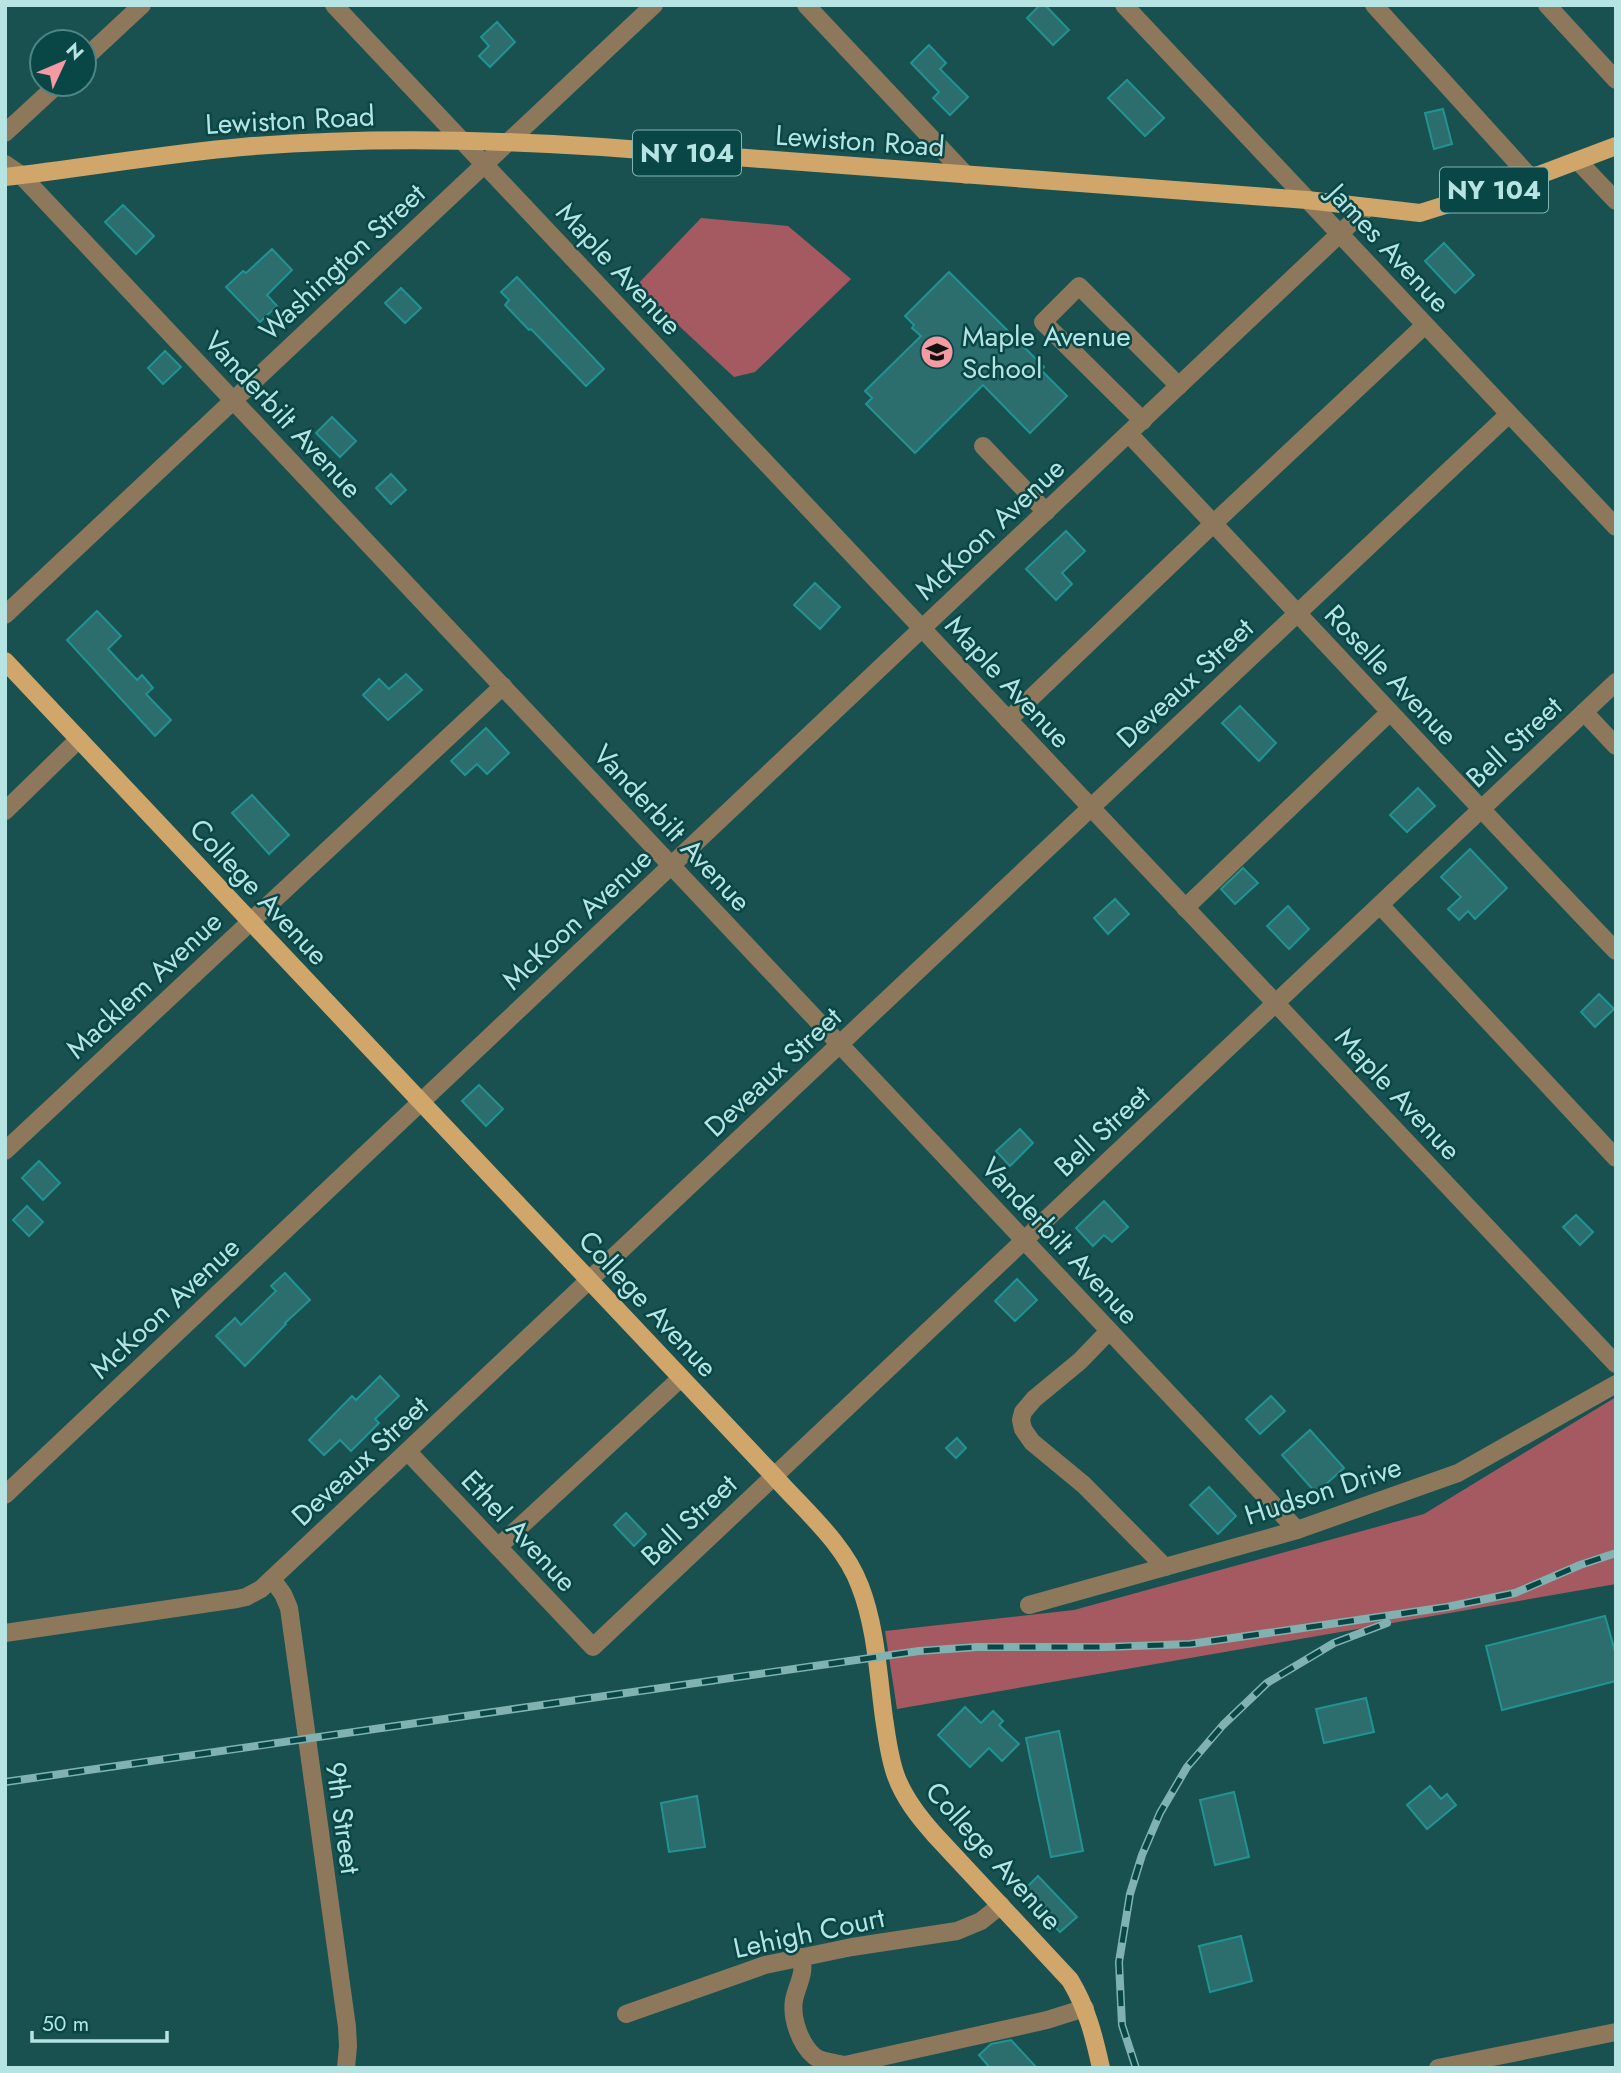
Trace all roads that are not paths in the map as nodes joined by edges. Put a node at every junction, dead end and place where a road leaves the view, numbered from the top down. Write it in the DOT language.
graph roads {
  1 [pos="142,5"];
  2 [pos="334,5"];
  3 [pos="654,5"];
  4 [pos="806,5"];
  5 [pos="1124,5"];
  6 [pos="1374,5"];
  7 [pos="1547,5"];
  8 [pos="98,47"];
  9 [pos="1616,80"];
  10 [pos="43,98"];
  11 [pos="5,133"];
  12 [pos="461,140"];
  13 [pos="510,141"];
  14 [pos="1616,146"];
  15 [pos="1578,161"];
  16 [pos="5,164"];
  17 [pos="485,165"];
  18 [pos="966,175"];
  19 [pos="13,176"];
  20 [pos="1531,178"];
  21 [pos="1307,200"];
  22 [pos="1616,201"];
  23 [pos="1368,208"];
  24 [pos="1340,234"];
  25 [pos="1426,325"];
  26 [pos="1179,386"];
  27 [pos="234,400"];
  28 [pos="1509,414"];
  29 [pos="1143,421"];
  30 [pos="1129,434"];
  31 [pos="982,446"];
  32 [pos="1046,512"];
  33 [pos="1214,523"];
  34 [pos="1616,527"];
  35 [pos="1299,613"];
  36 [pos="5,615"];
  37 [pos="922,629"];
  38 [pos="5,661"];
  39 [pos="1616,682"];
  40 [pos="503,686"];
  41 [pos="1390,712"];
  42 [pos="1584,712"];
  43 [pos="1009,720"];
  44 [pos="79,739"];
  45 [pos="1616,746"];
  46 [pos="1091,808"];
  47 [pos="1480,810"];
  48 [pos="5,811"];
  49 [pos="671,866"];
  50 [pos="1380,905"];
  51 [pos="1185,908"];
  52 [pos="250,921"];
  53 [pos="1616,951"];
  54 [pos="1276,1003"];
  55 [pos="840,1045"];
  56 [pos="421,1102"];
  57 [pos="5,1151"];
  58 [pos="1616,1158"];
  59 [pos="1024,1240"];
  60 [pos="590,1280"];
  61 [pos="1109,1331"];
  62 [pos="1616,1364"];
  63 [pos="681,1378"];
  64 [pos="1616,1384"];
  65 [pos="408,1452"];
  66 [pos="774,1476"];
  67 [pos="5,1495"];
  68 [pos="1297,1530"];
  69 [pos="498,1547"];
  70 [pos="1165,1567"];
  71 [pos="272,1579"];
  72 [pos="1029,1605"];
  73 [pos="5,1633"];
  74 [pos="593,1647"];
  75 [pos="1001,1905"];
  76 [pos="801,1957"];
  77 [pos="1085,2008"];
  78 [pos="626,2014"];
  79 [pos="1616,2032"];
  80 [pos="346,2068"];
  81 [pos="1101,2068"];
  82 [pos="1438,2068"];
  1 -- 8 [label="street"];
  2 -- 12 [label="street, Maple Avenue"];
  3 -- 13 [label="street, Washington Street"];
  4 -- 18 [label="street"];
  5 -- 21 [label="street, James Avenue"];
  6 -- 20 [label="street"];
  7 -- 9 [label="street"];
  10 -- 11 [label="street"];
  12 -- 13 [label="main road, Lewiston Road / NY 104"];
  12 -- 17 [label="street, Maple Avenue"];
  12 -- 19 [label="main road, Lewiston Road / NY 104"];
  13 -- 17 [label="street, Washington Street"];
  13 -- 18 [label="main road, Lewiston Road / NY 104"];
  14 -- 15 [label="main road, Lewiston Road / NY 104"];
  15 -- 20 [label="main road, Lewiston Road / NY 104"];
  15 -- 22 [label="street"];
  16 -- 19 [label="street, Vanderbilt Avenue"];
  17 -- 27 [label="street, Washington Street"];
  17 -- 37 [label="street, Maple Avenue"];
  18 -- 21 [label="main road, Lewiston Road / NY 104"];
  19 -- 27 [label="street, Vanderbilt Avenue"];
  20 -- 23 [label="main road, Lewiston Road / NY 104"];
  21 -- 23 [label="main road, Lewiston Road / NY 104"];
  21 -- 24 [label="street, James Avenue"];
  23 -- 24 [label="street, McKoon Avenue"];
  24 -- 25 [label="street, James Avenue"];
  24 -- 26 [label="street, McKoon Avenue"];
  25 -- 28 [label="street, James Avenue"];
  25 -- 33 [label="street"];
  26 -- 29 [label="street, McKoon Avenue"];
  26 -- 29 [label="street"];
  27 -- 36 [label="street, Washington Street"];
  27 -- 40 [label="street, Vanderbilt Avenue"];
  28 -- 34 [label="street, James Avenue"];
  28 -- 35 [label="street, Deveaux Street"];
  29 -- 30 [label="street, McKoon Avenue"];
  30 -- 32 [label="street, McKoon Avenue"];
  30 -- 33 [label="street, Roselle Avenue"];
  31 -- 32 [label="street"];
  32 -- 37 [label="street, McKoon Avenue"];
  33 -- 35 [label="street, Roselle Avenue"];
  33 -- 43 [label="street"];
  35 -- 41 [label="street, Roselle Avenue"];
  35 -- 46 [label="street, Deveaux Street"];
  37 -- 43 [label="street, Maple Avenue"];
  37 -- 49 [label="street, McKoon Avenue"];
  38 -- 44 [label="main road, College Avenue"];
  39 -- 42 [label="street, Bell Street"];
  40 -- 49 [label="street, Vanderbilt Avenue"];
  40 -- 52 [label="street, Macklem Avenue"];
  41 -- 47 [label="street, Roselle Avenue"];
  41 -- 51 [label="street"];
  42 -- 45 [label="street"];
  42 -- 47 [label="street, Bell Street"];
  43 -- 46 [label="street, Maple Avenue"];
  44 -- 48 [label="street"];
  44 -- 52 [label="main road, College Avenue"];
  46 -- 51 [label="street, Maple Avenue"];
  46 -- 55 [label="street, Deveaux Street"];
  47 -- 50 [label="street, Bell Street"];
  47 -- 53 [label="street, Roselle Avenue"];
  49 -- 55 [label="street, Vanderbilt Avenue"];
  49 -- 56 [label="street, McKoon Avenue"];
  50 -- 54 [label="street, Bell Street"];
  50 -- 58 [label="street"];
  51 -- 54 [label="street, Maple Avenue"];
  52 -- 56 [label="main road, College Avenue"];
  52 -- 57 [label="street, Macklem Avenue"];
  54 -- 59 [label="street, Bell Street"];
  54 -- 62 [label="street, Maple Avenue"];
  55 -- 59 [label="street, Vanderbilt Avenue"];
  55 -- 60 [label="street, Deveaux Street"];
  56 -- 60 [label="main road, College Avenue"];
  56 -- 67 [label="street, McKoon Avenue"];
  59 -- 61 [label="street, Vanderbilt Avenue"];
  59 -- 66 [label="street, Bell Street"];
  60 -- 63 [label="main road, College Avenue"];
  60 -- 65 [label="street, Deveaux Street"];
  61 -- 68 [label="street, Vanderbilt Avenue"];
  61 -- 70 [label="street"];
  63 -- 66 [label="main road, College Avenue"];
  63 -- 69 [label="street"];
  64 -- 68 [label="street, Hudson Drive"];
  65 -- 69 [label="street, Ethel Avenue"];
  65 -- 71 [label="street, Deveaux Street"];
  66 -- 74 [label="street, Bell Street"];
  66 -- 75 [label="main road, College Avenue"];
  68 -- 70 [label="street, Hudson Drive"];
  69 -- 74 [label="street, Ethel Avenue"];
  70 -- 72 [label="street, Hudson Drive"];
  71 -- 73 [label="street, Deveaux Street"];
  71 -- 80 [label="street, 9th Street"];
  75 -- 76 [label="street, Lehigh Court"];
  75 -- 77 [label="main road, College Avenue"];
  76 -- 77 [label="street"];
  76 -- 78 [label="street, Lehigh Court"];
  77 -- 81 [label="main road, College Avenue"];
  79 -- 82 [label="street"];
}
